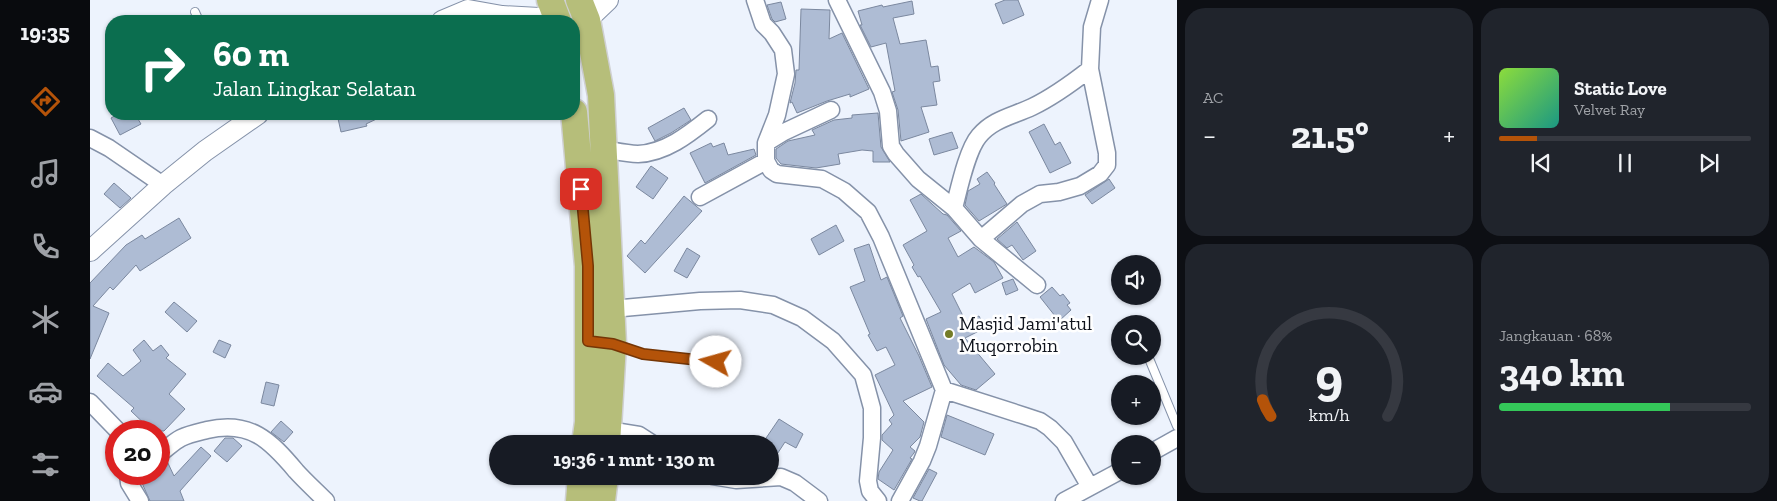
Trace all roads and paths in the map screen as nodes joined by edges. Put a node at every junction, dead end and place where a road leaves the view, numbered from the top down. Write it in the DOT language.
graph roads {
  1 [pos="608,0"];
  2 [pos="755,0"];
  3 [pos="837,0"];
  4 [pos="1100,0"];
  5 [pos="473,5"];
  6 [pos="583,10"];
  7 [pos="195,12"];
  8 [pos="555,13"];
  9 [pos="196,15"];
  10 [pos="454,15"];
  11 [pos="499,15"];
  12 [pos="520,15"];
  13 [pos="1090,70"];
  14 [pos="831,110"];
  15 [pos="708,119"];
  16 [pos="245,120"];
  17 [pos="575,120"];
  18 [pos="90,138"];
  19 [pos="766,143"];
  20 [pos="603,149"];
  21 [pos="766,160"];
  22 [pos="163,185"];
  23 [pos="700,196"];
  24 [pos="954,208"];
  25 [pos="981,239"];
  26 [pos="90,250"];
  27 [pos="1037,285"];
  28 [pos="612,309"];
  29 [pos="600,342"];
  30 [pos="716,362"];
  31 [pos="1152,365"];
  32 [pos="944,390"];
  33 [pos="90,402"];
  34 [pos="107,420"];
  35 [pos="1177,426"];
  36 [pos="586,435"];
  37 [pos="608,435"];
  38 [pos="1177,438"];
  39 [pos="170,446"];
  40 [pos="1161,447"];
  41 [pos="1111,476"];
  42 [pos="779,477"];
  43 [pos="130,485"];
  44 [pos="581,485"];
  45 [pos="604,485"];
  46 [pos="1090,488"];
  47 [pos="140,501"];
  48 [pos="326,501"];
  49 [pos="578,501"];
  50 [pos="602,501"];
  51 [pos="819,501"];
  52 [pos="878,501"];
  53 [pos="900,501"];
  54 [pos="1064,501"];
  1 -- 6 [label="street"];
  2 -- 19 [label="street"];
  3 -- 24 [label="street"];
  4 -- 13 [label="street"];
  5 -- 10 [label="street"];
  5 -- 11 [label="street"];
  6 -- 20 [label="highway"];
  7 -- 9 [label="lane"];
  8 -- 12 [label="street"];
  13 -- 24 [label="street"];
  13 -- 25 [label="street"];
  14 -- 19 [label="street"];
  15 -- 20 [label="street"];
  16 -- 22 [label="street"];
  17 -- 29 [label="highway"];
  18 -- 22 [label="street"];
  19 -- 21 [label="street"];
  20 -- 28 [label="highway"];
  21 -- 23 [label="street"];
  21 -- 32 [label="street"];
  22 -- 26 [label="street"];
  24 -- 25 [label="street"];
  25 -- 27 [label="street"];
  28 -- 29 [label="highway"];
  28 -- 52 [label="street"];
  29 -- 30 [label="lane"];
  29 -- 36 [label="highway"];
  29 -- 37 [label="highway"];
  31 -- 35 [label="lane"];
  32 -- 46 [label="street"];
  32 -- 53 [label="street"];
  33 -- 34 [label="street"];
  38 -- 40 [label="street"];
  39 -- 48 [label="street"];
  41 -- 46 [label="street"];
  42 -- 51 [label="street"];
  43 -- 47 [label="street"];
  44 -- 49 [label="highway"];
  45 -- 50 [label="highway"];
  46 -- 54 [label="street"];
}
